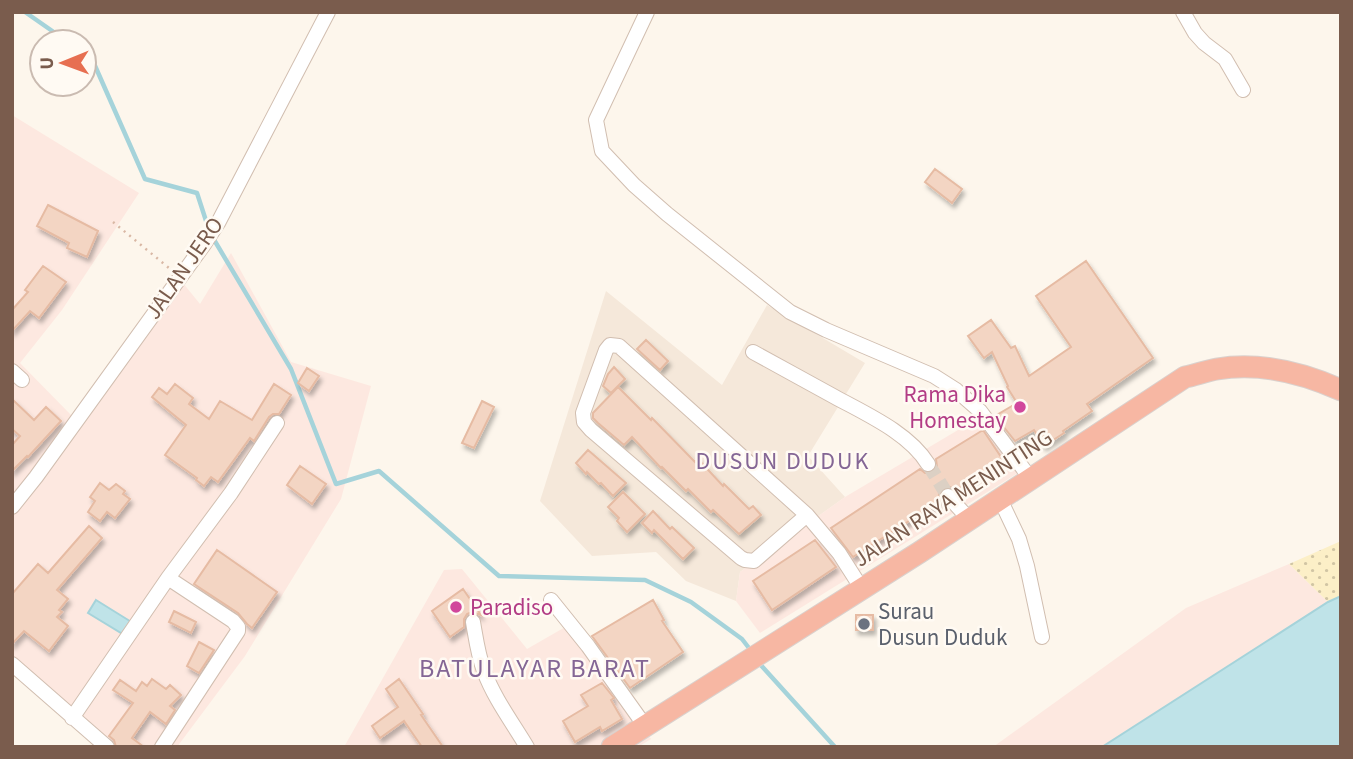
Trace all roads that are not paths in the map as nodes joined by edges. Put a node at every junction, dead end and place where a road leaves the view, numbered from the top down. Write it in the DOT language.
graph roads {
  1 [pos="328,12"];
  2 [pos="647,12"];
  3 [pos="1183,12"];
  4 [pos="1243,90"];
  5 [pos="753,352"];
  6 [pos="1341,390"];
  7 [pos="278,423"];
  8 [pos="928,464"];
  9 [pos="1031,479"];
  10 [pos="948,496"];
  11 [pos="1000,499"];
  12 [pos="12,507"];
  13 [pos="807,515"];
  14 [pos="969,519"];
  15 [pos="168,578"];
  16 [pos="862,589"];
  17 [pos="551,600"];
  18 [pos="473,622"];
  19 [pos="1042,636"];
  20 [pos="12,664"];
  21 [pos="72,718"];
  22 [pos="645,726"];
  23 [pos="107,747"];
  24 [pos="162,747"];
  25 [pos="527,747"];
  26 [pos="612,747"];
  1 -- 12 [label="street, JALAN JERO"];
  2 -- 9 [label="street"];
  3 -- 4 [label="street"];
  5 -- 8 [label="street"];
  6 -- 9 [label="highway, JALAN RAYA MENINTING"];
  7 -- 15 [label="street"];
  9 -- 11 [label="highway, JALAN RAYA MENINTING"];
  10 -- 14 [label="street"];
  11 -- 14 [label="highway, JALAN RAYA MENINTING"];
  11 -- 19 [label="street"];
  13 -- 13 [label="street"];
  13 -- 16 [label="street"];
  14 -- 16 [label="highway, JALAN RAYA MENINTING"];
  15 -- 21 [label="street"];
  15 -- 24 [label="street"];
  16 -- 22 [label="highway, JALAN RAYA MENINTING"];
  17 -- 22 [label="street"];
  18 -- 25 [label="street"];
  20 -- 21 [label="street"];
  21 -- 23 [label="street"];
  22 -- 26 [label="highway, JALAN RAYA MENINTING"];
}
